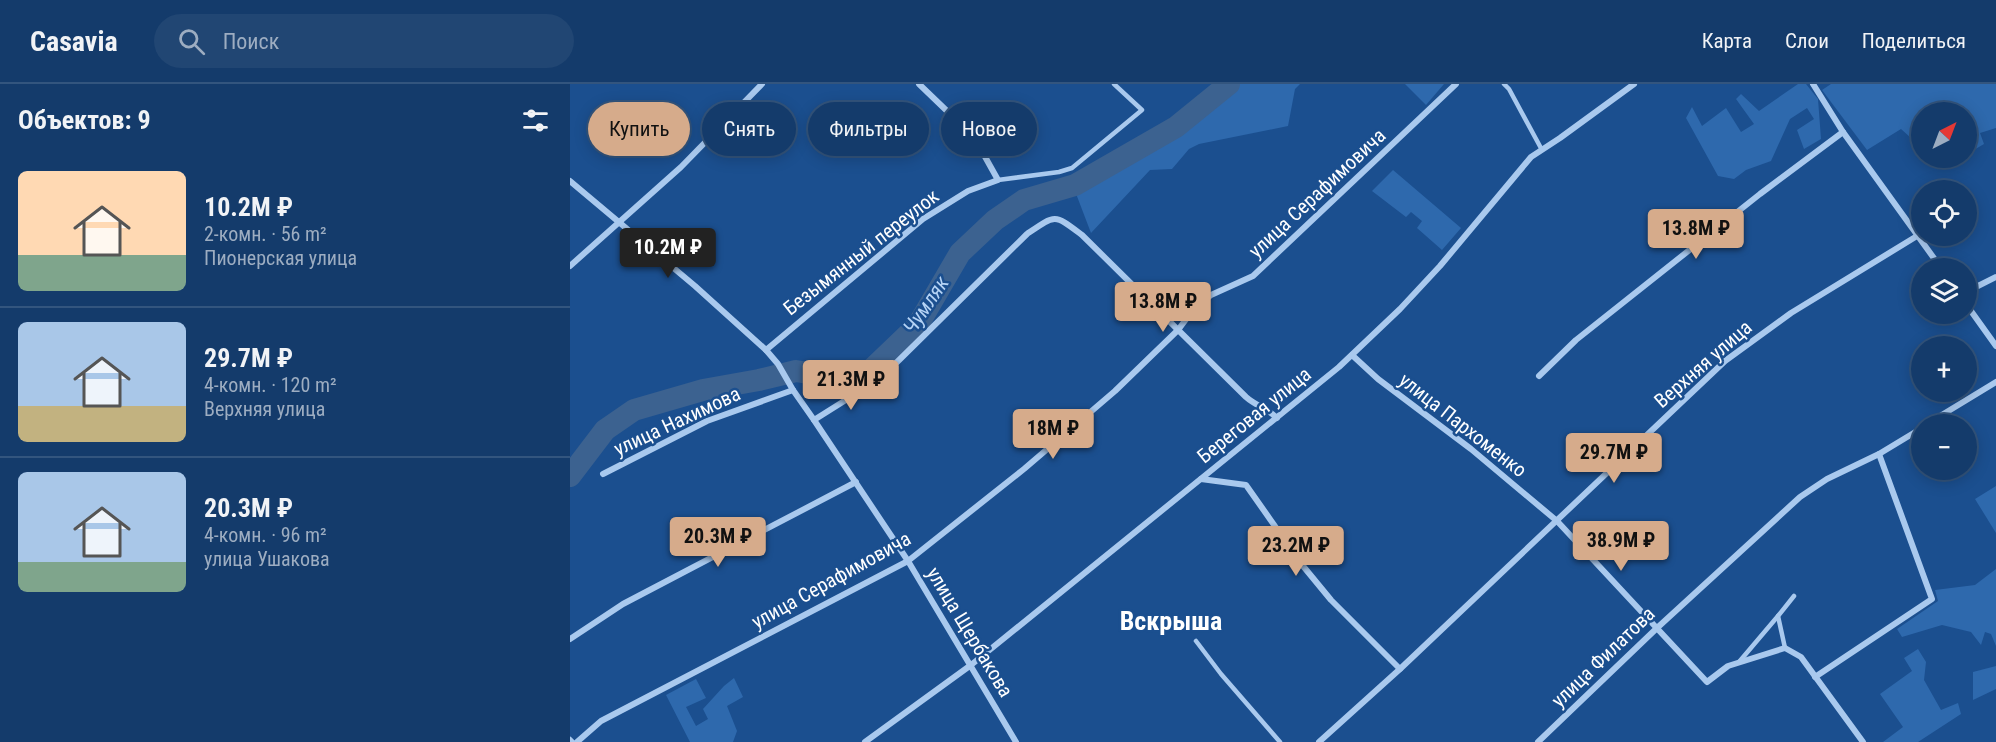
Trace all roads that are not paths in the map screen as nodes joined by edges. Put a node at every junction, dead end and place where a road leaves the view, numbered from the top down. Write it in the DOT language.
graph roads {
  1 [pos="762,84"];
  2 [pos="919,84"];
  3 [pos="1114,84"];
  4 [pos="1456,84"];
  5 [pos="1504,84"];
  6 [pos="1634,84"];
  7 [pos="1813,84"];
  8 [pos="1844,132"];
  9 [pos="1542,150"];
  10 [pos="998,180"];
  11 [pos="570,181"];
  12 [pos="619,222"];
  13 [pos="1911,227"];
  14 [pos="1911,240"];
  15 [pos="570,266"];
  16 [pos="1996,277"];
  17 [pos="1977,286"];
  18 [pos="1977,319"];
  19 [pos="1178,330"];
  20 [pos="1996,345"];
  21 [pos="766,350"];
  22 [pos="1352,355"];
  23 [pos="1539,376"];
  24 [pos="1996,382"];
  25 [pos="793,390"];
  26 [pos="1943,414"];
  27 [pos="1277,418"];
  28 [pos="814,420"];
  29 [pos="1911,435"];
  30 [pos="1879,454"];
  31 [pos="603,474"];
  32 [pos="1202,479"];
  33 [pos="856,482"];
  34 [pos="1557,522"];
  35 [pos="908,561"];
  36 [pos="1794,596"];
  37 [pos="1778,616"];
  38 [pos="1656,628"];
  39 [pos="570,639"];
  40 [pos="1196,640"];
  41 [pos="1785,648"];
  42 [pos="1738,663"];
  43 [pos="970,665"];
  44 [pos="1400,669"];
  45 [pos="1815,677"];
  46 [pos="574,741"];
  47 [pos="865,742"];
  48 [pos="1016,742"];
  49 [pos="1280,742"];
  50 [pos="1319,742"];
  51 [pos="1538,742"];
  52 [pos="1863,742"];
  1 -- 12 [label="street"];
  2 -- 10 [label="street"];
  3 -- 10 [label="lane"];
  4 -- 19 [label="street, улица Серафимовича"];
  5 -- 9 [label="lane"];
  6 -- 9 [label="street, Береговая улица"];
  7 -- 8 [label="street"];
  8 -- 13 [label="street"];
  8 -- 23 [label="street"];
  9 -- 22 [label="street, Береговая улица"];
  10 -- 21 [label="street, Безымянный переулок"];
  11 -- 12 [label="street"];
  12 -- 15 [label="street"];
  12 -- 21 [label="street"];
  14 -- 34 [label="street, Верхняя улица"];
  16 -- 17 [label="street"];
  18 -- 20 [label="street"];
  19 -- 27 [label="street"];
  19 -- 28 [label="street"];
  19 -- 35 [label="street, улица Серафимовича"];
  21 -- 25 [label="street"];
  22 -- 27 [label="street, Береговая улица"];
  22 -- 34 [label="street, улица Пархоменко"];
  24 -- 26 [label="street"];
  25 -- 28 [label="street"];
  25 -- 31 [label="street, улица Нахимова"];
  27 -- 32 [label="street, Береговая улица"];
  28 -- 33 [label="street, улица Щербакова"];
  29 -- 30 [label="street, улица Филатова"];
  30 -- 38 [label="street, улица Филатова"];
  30 -- 45 [label="street"];
  32 -- 43 [label="street, Береговая улица"];
  32 -- 44 [label="street"];
  33 -- 35 [label="street, улица Щербакова"];
  33 -- 39 [label="street"];
  34 -- 38 [label="street, улица Пархоменко"];
  34 -- 44 [label="street, Верхняя улица"];
  35 -- 43 [label="street, улица Щербакова"];
  35 -- 46 [label="street, улица Серафимовича"];
  36 -- 37 [label="lane"];
  37 -- 41 [label="lane"];
  37 -- 42 [label="lane"];
  38 -- 42 [label="street, улица Пархоменко"];
  38 -- 51 [label="street, улица Филатова"];
  40 -- 49 [label="lane"];
  41 -- 42 [label="street, улица Пархоменко"];
  41 -- 45 [label="street"];
  43 -- 47 [label="street, Береговая улица"];
  43 -- 48 [label="street, улица Щербакова"];
  44 -- 50 [label="street, Верхняя улица"];
  45 -- 52 [label="street"];
}
